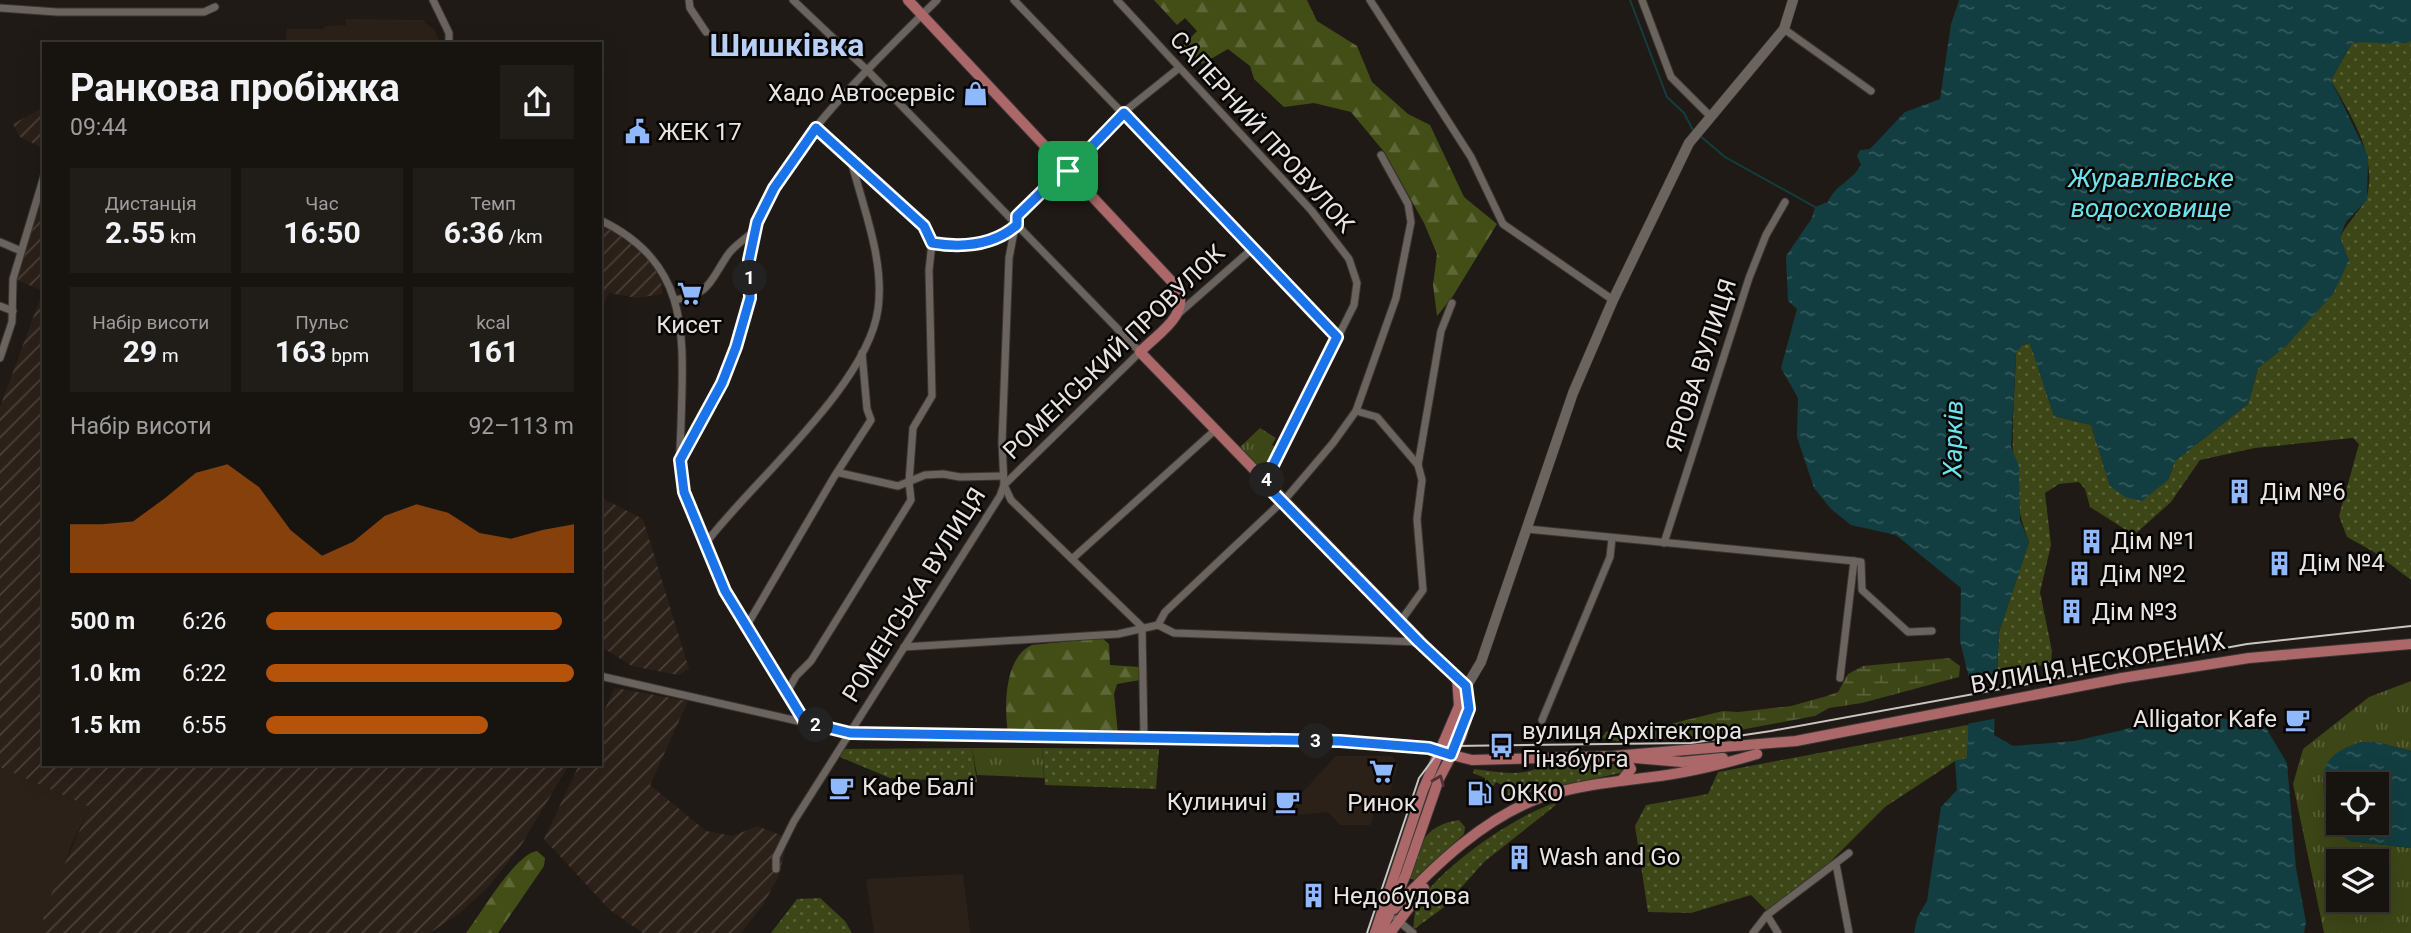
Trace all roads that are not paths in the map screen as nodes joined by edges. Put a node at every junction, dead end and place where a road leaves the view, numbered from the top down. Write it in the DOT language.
graph roads {
  1 [pos="433,0"];
  2 [pos="689,0"];
  3 [pos="793,0"];
  4 [pos="908,0"];
  5 [pos="937,0"];
  6 [pos="1014,0"];
  7 [pos="1117,0"];
  8 [pos="1370,0"];
  9 [pos="1642,0"];
  10 [pos="1793,0"];
  11 [pos="215,7"];
  12 [pos="0,8"];
  13 [pos="922,15"];
  14 [pos="1784,29"];
  15 [pos="706,32"];
  16 [pos="449,42"];
  17 [pos="1179,68"];
  18 [pos="867,70"];
  19 [pos="1871,91"];
  20 [pos="1124,113"];
  21 [pos="1710,116"];
  22 [pos="816,128"];
  23 [pos="1381,155"];
  24 [pos="850,157"];
  25 [pos="1068,171"];
  26 [pos="42,183"];
  27 [pos="1785,202"];
  28 [pos="602,221"];
  29 [pos="1017,225"];
  30 [pos="755,229"];
  31 [pos="0,242"];
  32 [pos="932,243"];
  33 [pos="1252,249"];
  34 [pos="21,251"];
  35 [pos="675,300"];
  36 [pos="1613,300"];
  37 [pos="1452,303"];
  38 [pos="0,306"];
  39 [pos="12,311"];
  40 [pos="1179,313"];
  41 [pos="1337,337"];
  42 [pos="1140,352"];
  43 [pos="862,353"];
  44 [pos="0,358"];
  45 [pos="1356,411"];
  46 [pos="1214,431"];
  47 [pos="680,460"];
  48 [pos="1418,465"];
  49 [pos="839,473"];
  50 [pos="1003,481"];
  51 [pos="909,482"];
  52 [pos="1264,483"];
  53 [pos="1282,502"];
  54 [pos="1527,528"];
  55 [pos="1612,538"];
  56 [pos="1664,543"];
  57 [pos="705,544"];
  58 [pos="1072,559"];
  59 [pos="1854,561"];
  60 [pos="1399,622"];
  61 [pos="1158,625"];
  62 [pos="746,627"];
  63 [pos="1142,627"];
  64 [pos="1932,631"];
  65 [pos="1419,642"];
  66 [pos="2411,643"];
  67 [pos="904,647"];
  68 [pos="602,676"];
  69 [pos="1840,678"];
  70 [pos="1464,693"];
  71 [pos="786,694"];
  72 [pos="1542,720"];
  73 [pos="805,722"];
  74 [pos="850,733"];
  75 [pos="1144,738"];
  76 [pos="1756,749"];
  77 [pos="1446,754"];
  78 [pos="1620,757"];
  79 [pos="1682,762"];
  80 [pos="1622,780"];
  81 [pos="1456,850"];
  82 [pos="1849,853"];
  83 [pos="1836,864"];
  84 [pos="776,869"];
  85 [pos="1401,876"];
  86 [pos="1418,884"];
  87 [pos="1768,915"];
  88 [pos="1394,917"];
  89 [pos="1378,933"];
  90 [pos="1390,933"];
  91 [pos="1413,933"];
  92 [pos="1753,933"];
  93 [pos="1778,933"];
  94 [pos="1849,933"];
  1 -- 16 [label="street"];
  2 -- 15 [label="street"];
  3 -- 18 [label="street"];
  4 -- 13 [label="main road"];
  5 -- 13 [label="street"];
  6 -- 20 [label="street"];
  7 -- 17 [label="street, САПЕРНИЙ ПРОВУЛОК"];
  8 -- 36 [label="street"];
  9 -- 21 [label="street"];
  10 -- 14 [label="main road"];
  11 -- 12 [label="street"];
  13 -- 18 [label="street"];
  13 -- 25 [label="main road"];
  14 -- 19 [label="street"];
  14 -- 21 [label="main road"];
  17 -- 20 [label="street"];
  17 -- 41 [label="street, САПЕРНИЙ ПРОВУЛОК"];
  18 -- 22 [label="street"];
  18 -- 29 [label="street"];
  20 -- 25 [label="street"];
  20 -- 33 [label="street"];
  21 -- 36 [label="main road"];
  22 -- 24 [label="street"];
  22 -- 30 [label="street"];
  23 -- 45 [label="street"];
  24 -- 32 [label="street"];
  24 -- 43 [label="street"];
  25 -- 29 [label="street"];
  25 -- 40 [label="main road"];
  26 -- 34 [label="street"];
  27 -- 56 [label="street, ЯРОВА ВУЛИЦЯ"];
  28 -- 35 [label="street"];
  29 -- 32 [label="street"];
  29 -- 42 [label="street"];
  29 -- 50 [label="street, РОМЕНСЬКА ВУЛИЦЯ"];
  30 -- 35 [label="street"];
  30 -- 47 [label="street"];
  31 -- 34 [label="street"];
  32 -- 51 [label="street"];
  33 -- 40 [label="street, РОМЕНСЬКИЙ ПРОВУЛОК"];
  33 -- 41 [label="street"];
  34 -- 39 [label="street"];
  35 -- 47 [label="street"];
  36 -- 54 [label="main road"];
  37 -- 48 [label="street"];
  38 -- 39 [label="street"];
  39 -- 44 [label="street"];
  40 -- 42 [label="main road, РОМЕНСЬКИЙ ПРОВУЛОК"];
  41 -- 52 [label="street, САПЕРНИЙ ПРОВУЛОК"];
  42 -- 46 [label="main road"];
  42 -- 50 [label="street, РОМЕНСЬКИЙ ПРОВУЛОК"];
  43 -- 49 [label="street"];
  43 -- 57 [label="street"];
  45 -- 48 [label="street"];
  45 -- 53 [label="street"];
  46 -- 52 [label="main road"];
  46 -- 58 [label="street"];
  47 -- 57 [label="street"];
  48 -- 60 [label="street"];
  49 -- 51 [label="street"];
  49 -- 62 [label="street"];
  50 -- 51 [label="street"];
  50 -- 58 [label="street"];
  50 -- 67 [label="street, РОМЕНСЬКА ВУЛИЦЯ"];
  51 -- 71 [label="street"];
  52 -- 53 [label="main road"];
  53 -- 60 [label="main road"];
  53 -- 61 [label="street"];
  54 -- 55 [label="street"];
  54 -- 70 [label="main road"];
  55 -- 56 [label="street"];
  55 -- 72 [label="street"];
  56 -- 59 [label="street"];
  57 -- 62 [label="street"];
  58 -- 63 [label="street"];
  59 -- 64 [label="street"];
  59 -- 69 [label="street"];
  60 -- 65 [label="main road"];
  61 -- 63 [label="street"];
  61 -- 65 [label="street"];
  62 -- 71 [label="street"];
  63 -- 67 [label="street"];
  63 -- 75 [label="street"];
  65 -- 70 [label="main road"];
  66 -- 76 [label="main road, ВУЛИЦЯ НЕСКОРЕНИХ"];
  67 -- 74 [label="street, РОМЕНСЬКА ВУЛИЦЯ"];
  68 -- 73 [label="street"];
  70 -- 77 [label="main road"];
  71 -- 73 [label="street"];
  73 -- 74 [label="street"];
  74 -- 75 [label="street"];
  74 -- 84 [label="street, РОМЕНСЬКА ВУЛИЦЯ"];
  75 -- 77 [label="street"];
  76 -- 78 [label="main road, ВУЛИЦЯ НЕСКОРЕНИХ"];
  76 -- 79 [label="main road"];
  76 -- 80 [label="main road"];
  77 -- 78 [label="main road, ВУЛИЦЯ НЕСКОРЕНИХ"];
  77 -- 85 [label="main road"];
  78 -- 79 [label="main road, ВУЛИЦЯ НЕСКОРЕНИХ"];
  78 -- 80 [label="main road"];
  79 -- 80 [label="main road"];
  80 -- 81 [label="main road"];
  81 -- 86 [label="main road"];
  81 -- 88 [label="main road"];
  82 -- 83 [label="street"];
  83 -- 87 [label="street"];
  83 -- 94 [label="street"];
  85 -- 86 [label="main road"];
  85 -- 88 [label="main road"];
  85 -- 89 [label="main road"];
  86 -- 88 [label="main road"];
  87 -- 92 [label="street"];
  87 -- 93 [label="street"];
  88 -- 89 [label="main road"];
  88 -- 90 [label="main road"];
  88 -- 91 [label="street"];
}
